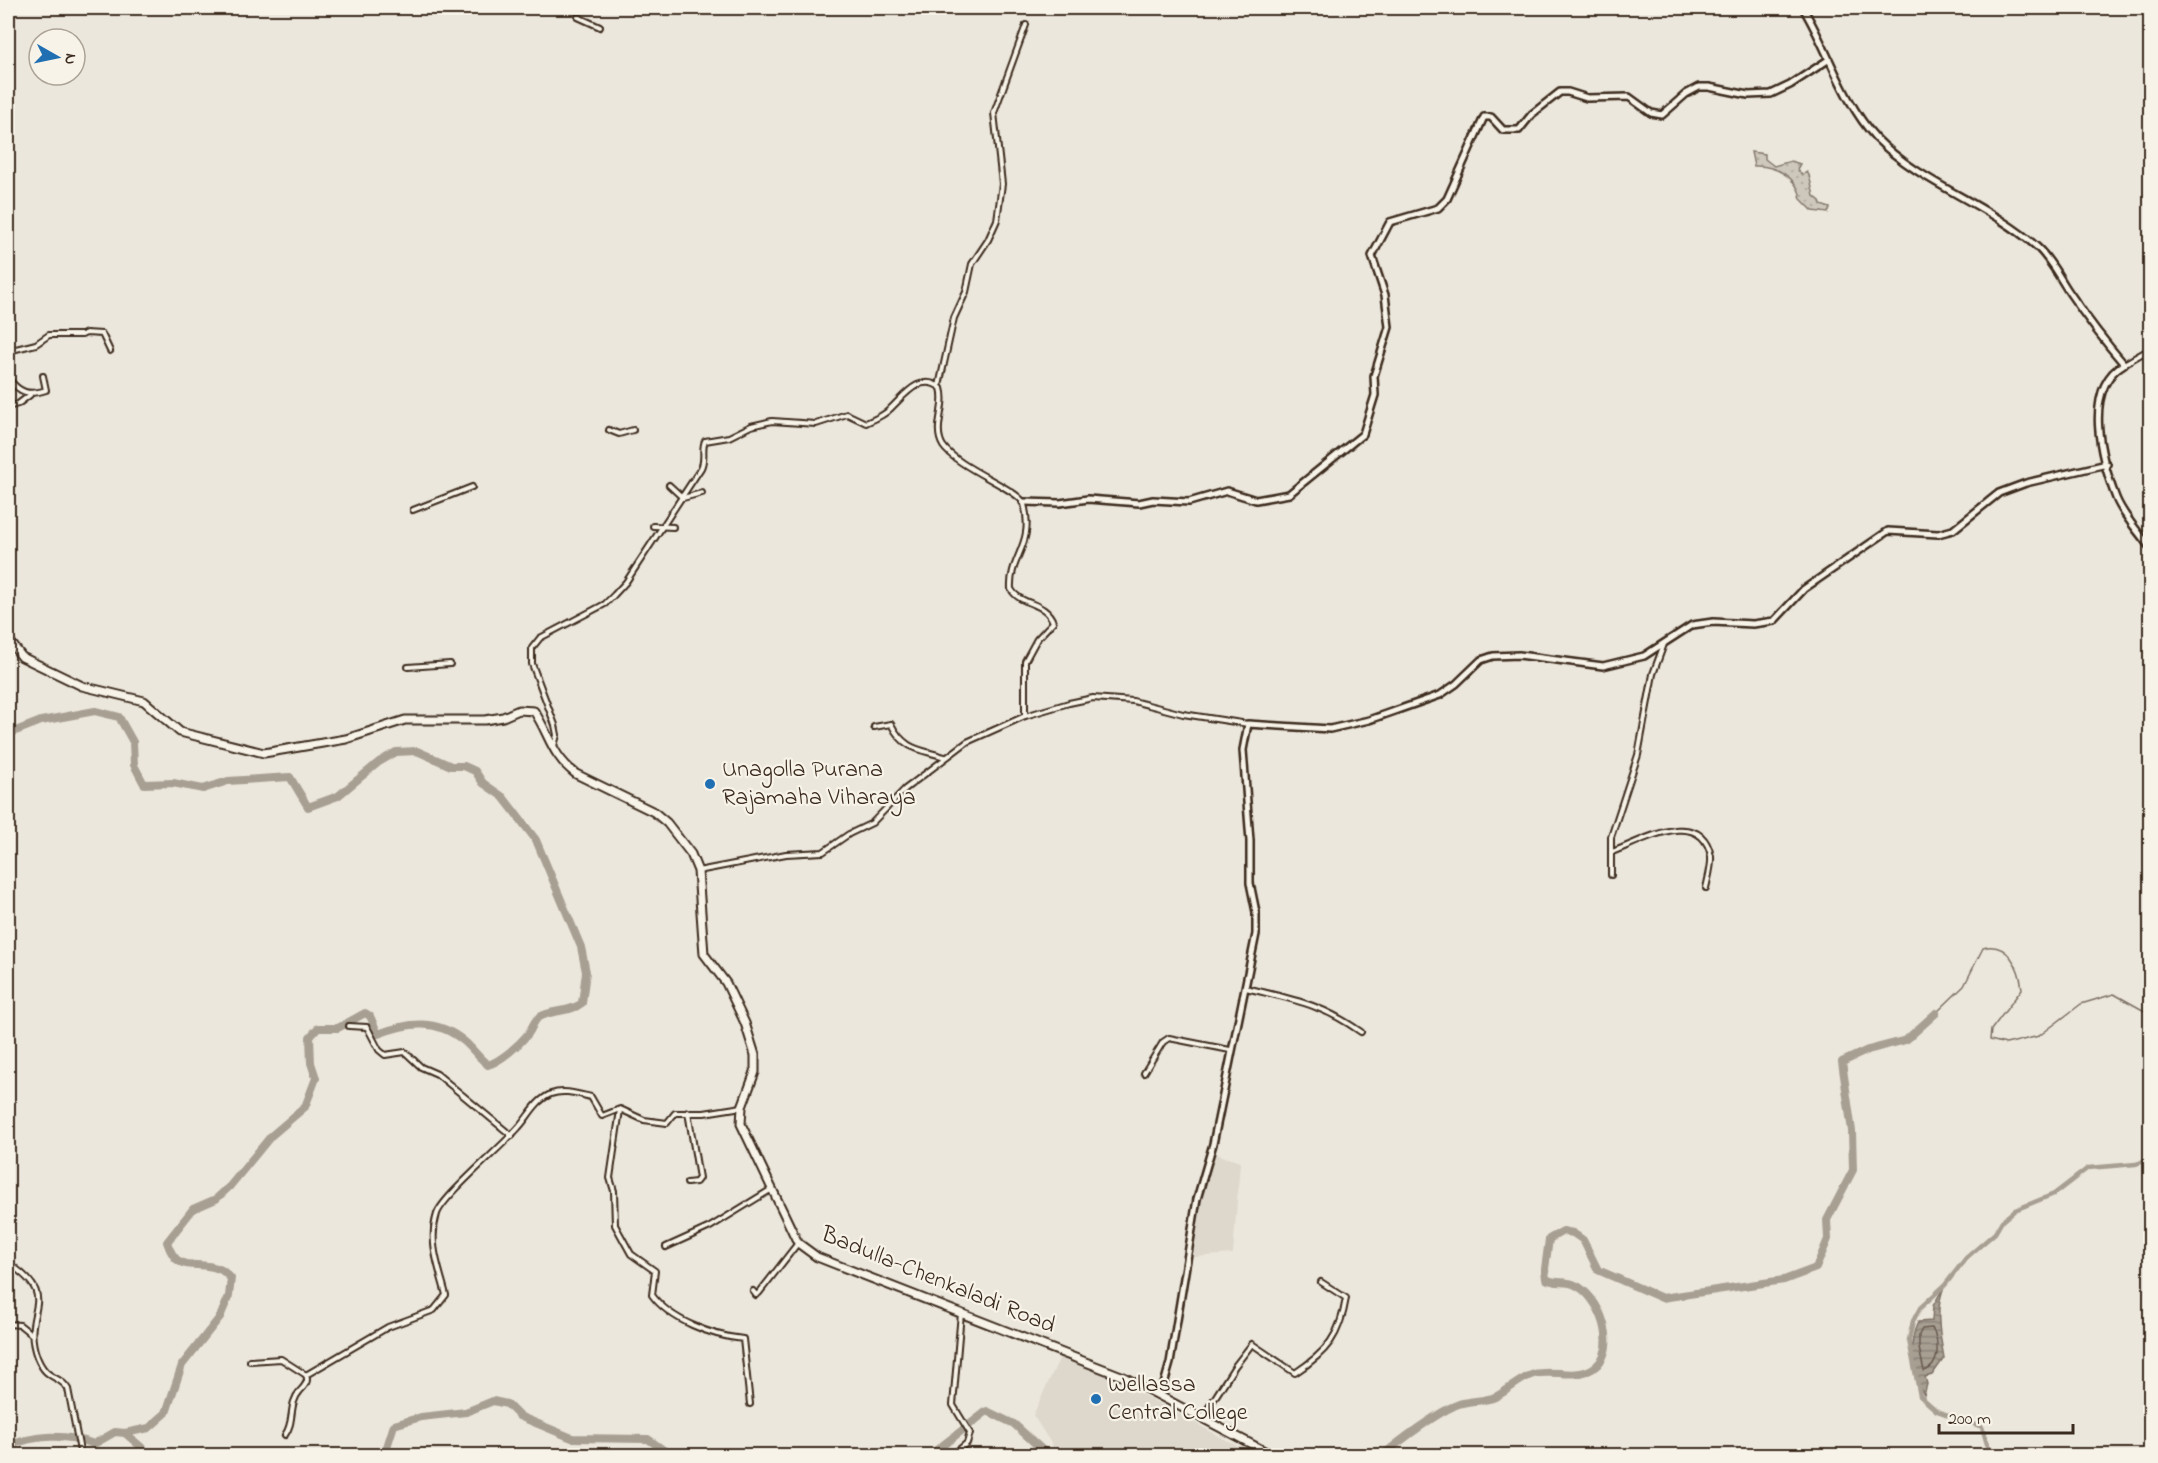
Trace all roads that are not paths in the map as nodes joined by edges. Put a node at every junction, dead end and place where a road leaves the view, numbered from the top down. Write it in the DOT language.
graph roads {
  1 [pos="1803,8"];
  2 [pos="578,17"];
  3 [pos="1026,25"];
  4 [pos="600,27"];
  5 [pos="1828,60"];
  6 [pos="2151,349"];
  7 [pos="8,351"];
  8 [pos="110,351"];
  9 [pos="2124,364"];
  10 [pos="43,376"];
  11 [pos="8,378"];
  12 [pos="939,386"];
  13 [pos="30,395"];
  14 [pos="8,407"];
  15 [pos="609,430"];
  16 [pos="633,430"];
  17 [pos="2107,465"];
  18 [pos="669,485"];
  19 [pos="472,487"];
  20 [pos="702,494"];
  21 [pos="683,498"];
  22 [pos="1023,502"];
  23 [pos="413,510"];
  24 [pos="653,526"];
  25 [pos="673,527"];
  26 [pos="661,528"];
  27 [pos="2151,548"];
  28 [pos="8,639"];
  29 [pos="1666,640"];
  30 [pos="450,664"];
  31 [pos="408,667"];
  32 [pos="1025,716"];
  33 [pos="1248,724"];
  34 [pos="874,727"];
  35 [pos="552,749"];
  36 [pos="946,757"];
  37 [pos="1612,852"];
  38 [pos="698,871"];
  39 [pos="1611,875"];
  40 [pos="1706,888"];
  41 [pos="1246,988"];
  42 [pos="349,1026"];
  43 [pos="1361,1032"];
  44 [pos="1230,1050"];
  45 [pos="1144,1073"];
  46 [pos="742,1107"];
  47 [pos="620,1109"];
  48 [pos="688,1112"];
  49 [pos="512,1136"];
  50 [pos="687,1183"];
  51 [pos="772,1189"];
  52 [pos="798,1242"];
  53 [pos="666,1247"];
  54 [pos="8,1263"];
  55 [pos="1321,1282"];
  56 [pos="753,1291"];
  57 [pos="962,1312"];
  58 [pos="8,1324"];
  59 [pos="32,1334"];
  60 [pos="250,1361"];
  61 [pos="306,1374"];
  62 [pos="1161,1395"];
  63 [pos="750,1404"];
  64 [pos="1202,1418"];
  65 [pos="285,1435"];
  66 [pos="81,1455"];
  67 [pos="951,1455"];
  68 [pos="1274,1455"];
  1 -- 5 [label="main road"];
  2 -- 4 [label="street"];
  3 -- 12 [label="street"];
  5 -- 9 [label="main road"];
  5 -- 22 [label="main road"];
  6 -- 9 [label="street"];
  7 -- 8 [label="street"];
  9 -- 17 [label="main road"];
  10 -- 13 [label="street"];
  11 -- 13 [label="street"];
  12 -- 21 [label="street"];
  12 -- 22 [label="street"];
  13 -- 14 [label="street"];
  15 -- 16 [label="street"];
  17 -- 27 [label="main road"];
  17 -- 29 [label="main road"];
  18 -- 21 [label="street"];
  19 -- 23 [label="street"];
  20 -- 21 [label="street"];
  21 -- 26 [label="street"];
  22 -- 32 [label="street"];
  24 -- 26 [label="street"];
  25 -- 26 [label="street"];
  26 -- 35 [label="street"];
  28 -- 35 [label="highway, Badulla-Chenkaladi Road"];
  29 -- 33 [label="main road"];
  29 -- 37 [label="street"];
  30 -- 31 [label="street"];
  32 -- 33 [label="street"];
  32 -- 36 [label="street"];
  33 -- 41 [label="main road"];
  34 -- 36 [label="street"];
  35 -- 38 [label="highway, Badulla-Chenkaladi Road"];
  36 -- 38 [label="street"];
  37 -- 39 [label="street"];
  37 -- 40 [label="street"];
  38 -- 46 [label="highway, Badulla-Chenkaladi Road"];
  41 -- 43 [label="street"];
  41 -- 44 [label="main road"];
  42 -- 49 [label="street"];
  44 -- 45 [label="street"];
  44 -- 62 [label="main road"];
  46 -- 48 [label="street"];
  46 -- 51 [label="highway, Badulla-Chenkaladi Road"];
  47 -- 48 [label="street"];
  47 -- 49 [label="street"];
  47 -- 63 [label="street"];
  48 -- 50 [label="street"];
  49 -- 61 [label="street"];
  51 -- 52 [label="highway, Badulla-Chenkaladi Road"];
  51 -- 53 [label="street"];
  52 -- 56 [label="street"];
  52 -- 57 [label="highway, Badulla-Chenkaladi Road"];
  54 -- 59 [label="street"];
  55 -- 64 [label="street"];
  57 -- 62 [label="highway, Badulla-Chenkaladi Road"];
  57 -- 67 [label="street"];
  58 -- 59 [label="street"];
  59 -- 66 [label="street"];
  60 -- 61 [label="street"];
  61 -- 65 [label="street"];
  62 -- 64 [label="highway, Badulla-Chenkaladi Road"];
  64 -- 68 [label="highway, Badulla-Chenkaladi Road"];
}
